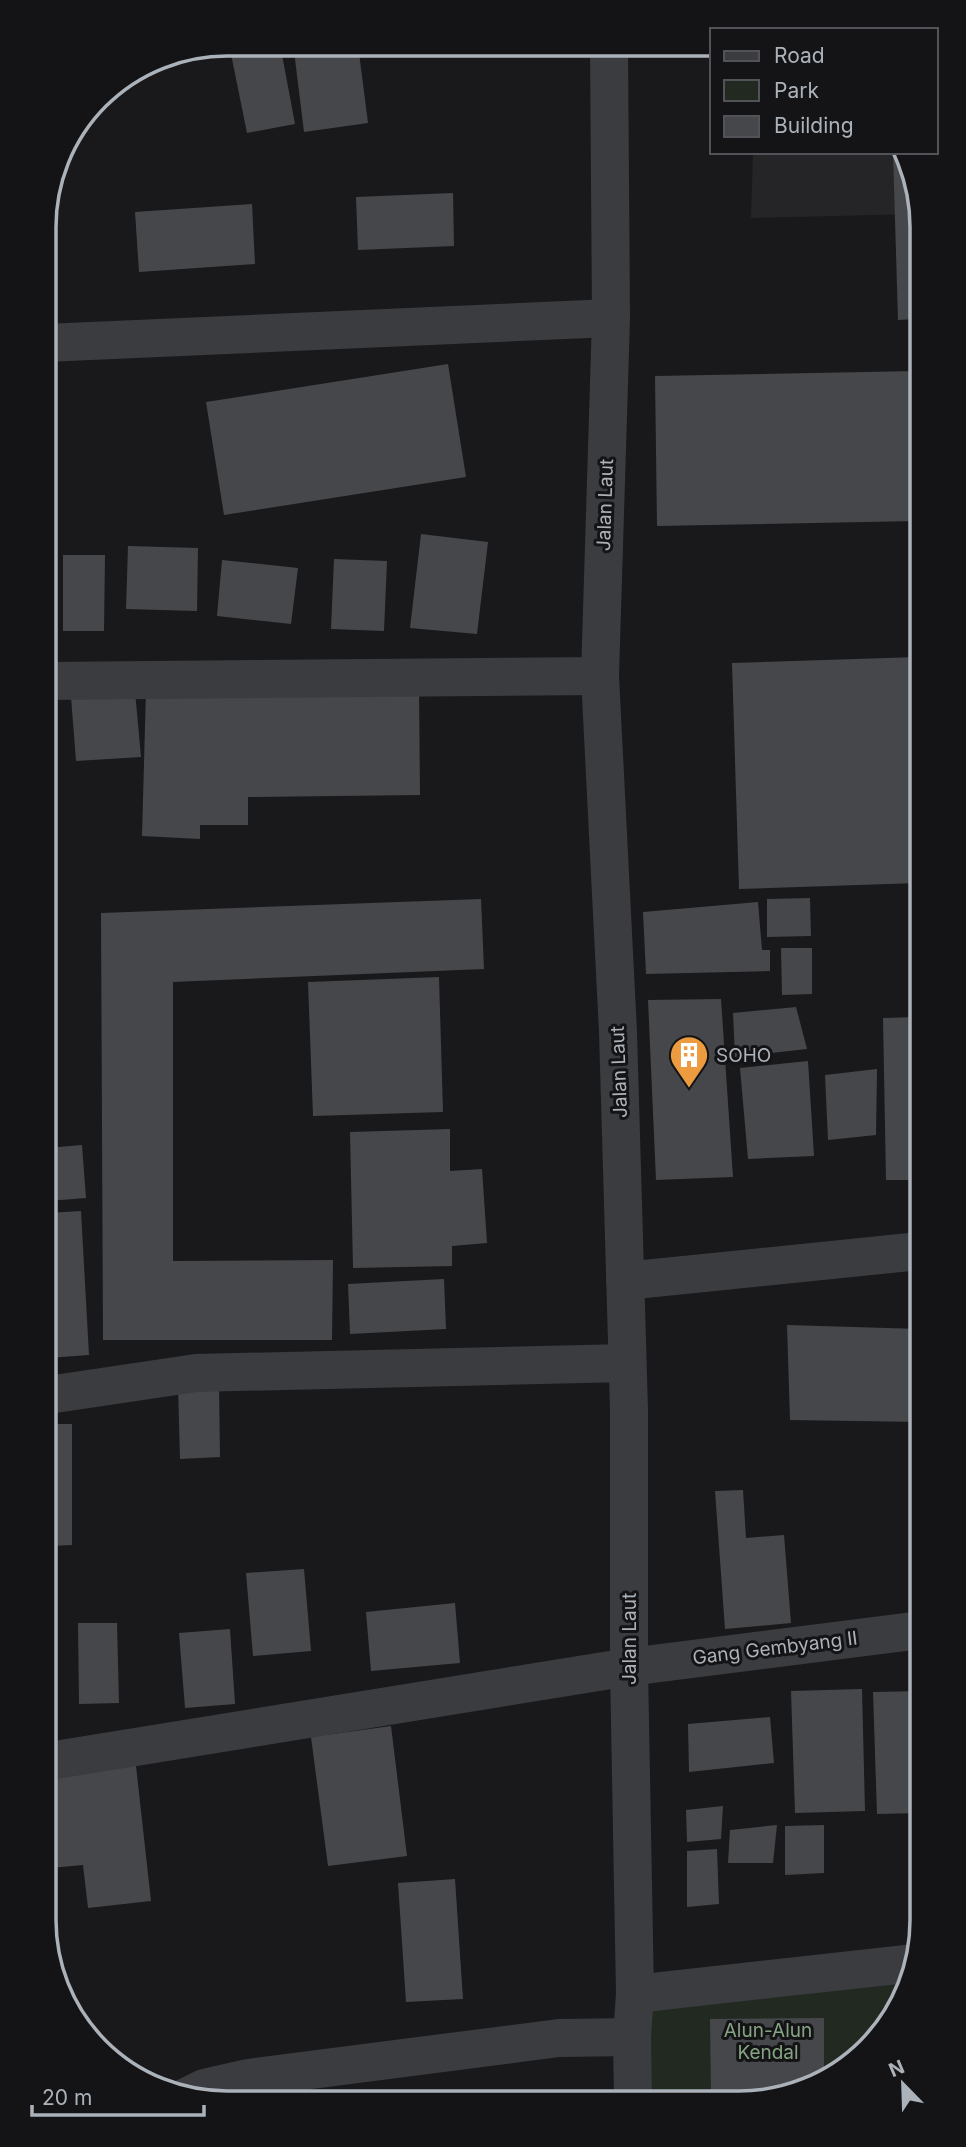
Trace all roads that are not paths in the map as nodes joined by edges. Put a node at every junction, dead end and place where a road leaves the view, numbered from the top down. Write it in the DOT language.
graph roads {
  1 [pos="609,56"];
  2 [pos="611,318"];
  3 [pos="56,343"];
  4 [pos="600,676"];
  5 [pos="56,681"];
  6 [pos="910,1252"];
  7 [pos="625,1281"];
  8 [pos="627,1363"];
  9 [pos="56,1394"];
  10 [pos="910,1631"];
  11 [pos="629,1667"];
  12 [pos="56,1760"];
  13 [pos="904,1964"];
  14 [pos="635,1994"];
  15 [pos="632,2037"];
  16 [pos="201,2089"];
  17 [pos="633,2091"];
  1 -- 2 [label="street, Jalan Laut"];
  2 -- 3 [label="street"];
  2 -- 4 [label="street, Jalan Laut"];
  4 -- 5 [label="street"];
  4 -- 7 [label="street, Jalan Laut"];
  6 -- 7 [label="street"];
  7 -- 8 [label="street, Jalan Laut"];
  8 -- 9 [label="street"];
  8 -- 11 [label="street, Jalan Laut"];
  10 -- 11 [label="street, Gang Gembyang II"];
  11 -- 12 [label="street, Gang Gembyang II"];
  11 -- 14 [label="street, Jalan Laut"];
  13 -- 14 [label="street"];
  14 -- 15 [label="street, Jalan Laut"];
  15 -- 16 [label="street"];
  15 -- 17 [label="street, Jalan Laut"];
}
